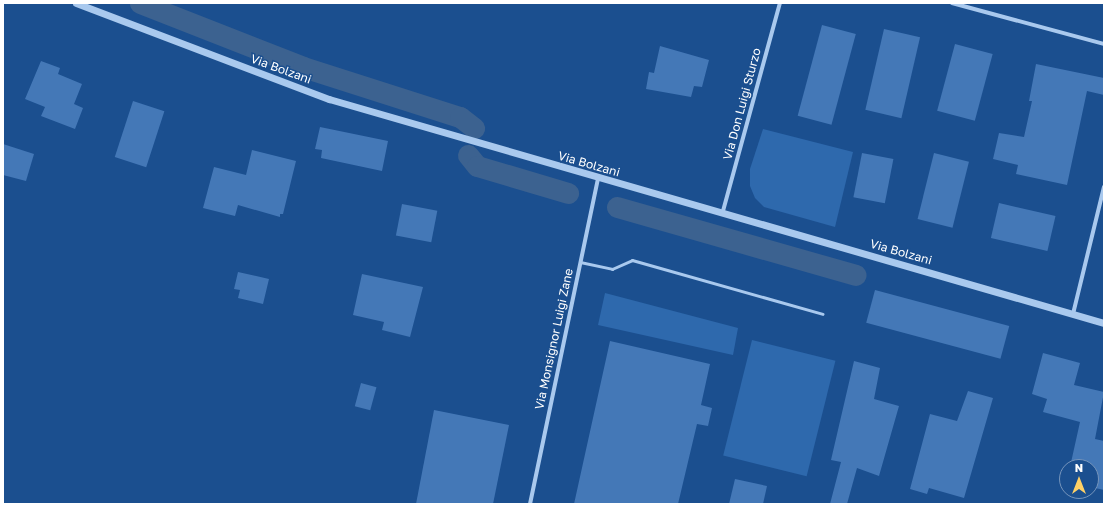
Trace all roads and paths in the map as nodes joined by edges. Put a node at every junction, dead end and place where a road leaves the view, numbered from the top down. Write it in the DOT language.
graph roads {
  1 [pos="76,3"];
  2 [pos="780,3"];
  3 [pos="952,3"];
  4 [pos="1104,44"];
  5 [pos="598,178"];
  6 [pos="1104,187"];
  7 [pos="723,211"];
  8 [pos="580,262"];
  9 [pos="823,314"];
  10 [pos="1073,314"];
  11 [pos="1104,323"];
  12 [pos="530,504"];
  1 -- 5 [label="street, Via Bolzani"];
  2 -- 7 [label="street, Via Don Luigi Sturzo"];
  3 -- 4 [label="street"];
  5 -- 7 [label="street, Via Bolzani"];
  5 -- 8 [label="street, Via Monsignor Luigi Zane"];
  6 -- 10 [label="street"];
  7 -- 10 [label="street, Via Bolzani"];
  8 -- 9 [label="lane"];
  8 -- 12 [label="street, Via Monsignor Luigi Zane"];
  10 -- 11 [label="street, Via Bolzani"];
}
